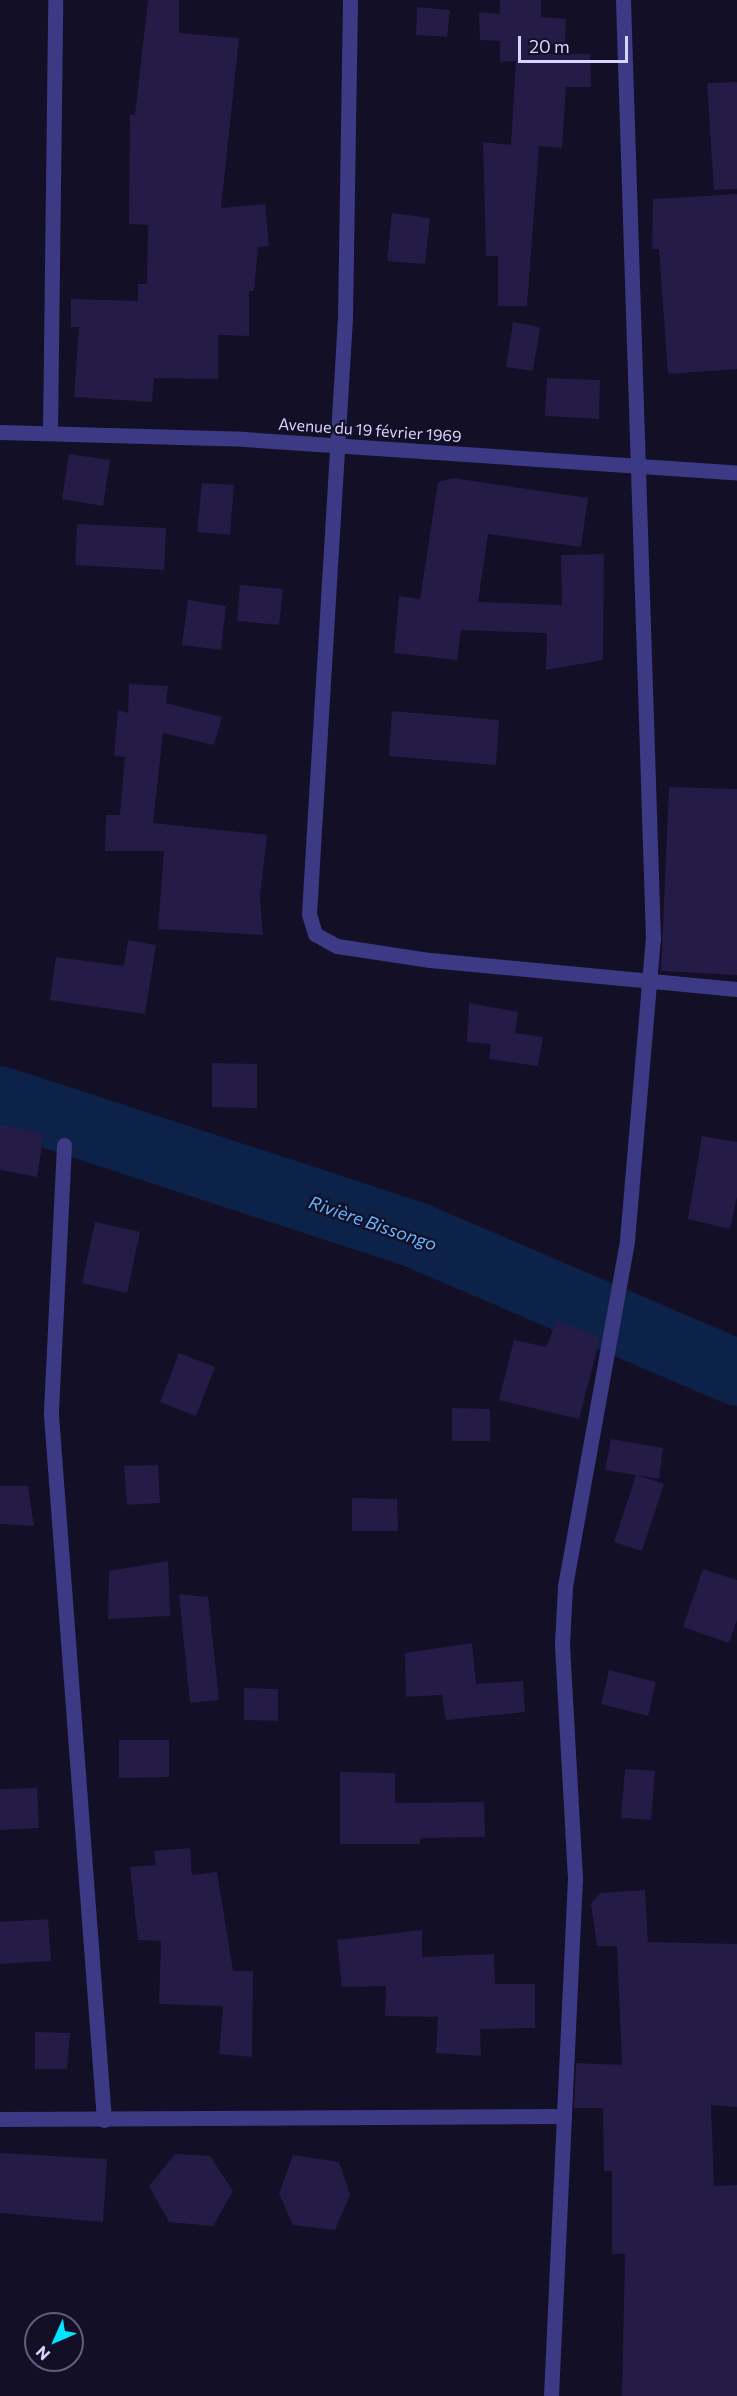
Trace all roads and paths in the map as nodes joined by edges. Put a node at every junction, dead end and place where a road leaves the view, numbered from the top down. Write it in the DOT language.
graph roads {
  1 [pos="55,0"];
  2 [pos="350,0"];
  3 [pos="623,0"];
  4 [pos="50,431"];
  5 [pos="0,432"];
  6 [pos="338,445"];
  7 [pos="642,469"];
  8 [pos="737,473"];
  9 [pos="651,977"];
  10 [pos="737,989"];
  11 [pos="64,1145"];
  12 [pos="564,2116"];
  13 [pos="0,2119"];
  14 [pos="104,2120"];
  15 [pos="551,2396"];
  1 -- 4 [label="street"];
  2 -- 6 [label="street"];
  3 -- 7 [label="street"];
  4 -- 5 [label="street, Avenue du 19 février 1969"];
  4 -- 6 [label="street, Avenue du 19 février 1969"];
  6 -- 7 [label="street, Avenue du 19 février 1969"];
  6 -- 9 [label="street"];
  7 -- 8 [label="street, Avenue du 19 février 1969"];
  7 -- 9 [label="street"];
  9 -- 10 [label="street"];
  9 -- 12 [label="street"];
  11 -- 14 [label="street"];
  12 -- 14 [label="street"];
  12 -- 15 [label="street"];
  13 -- 14 [label="street"];
}
